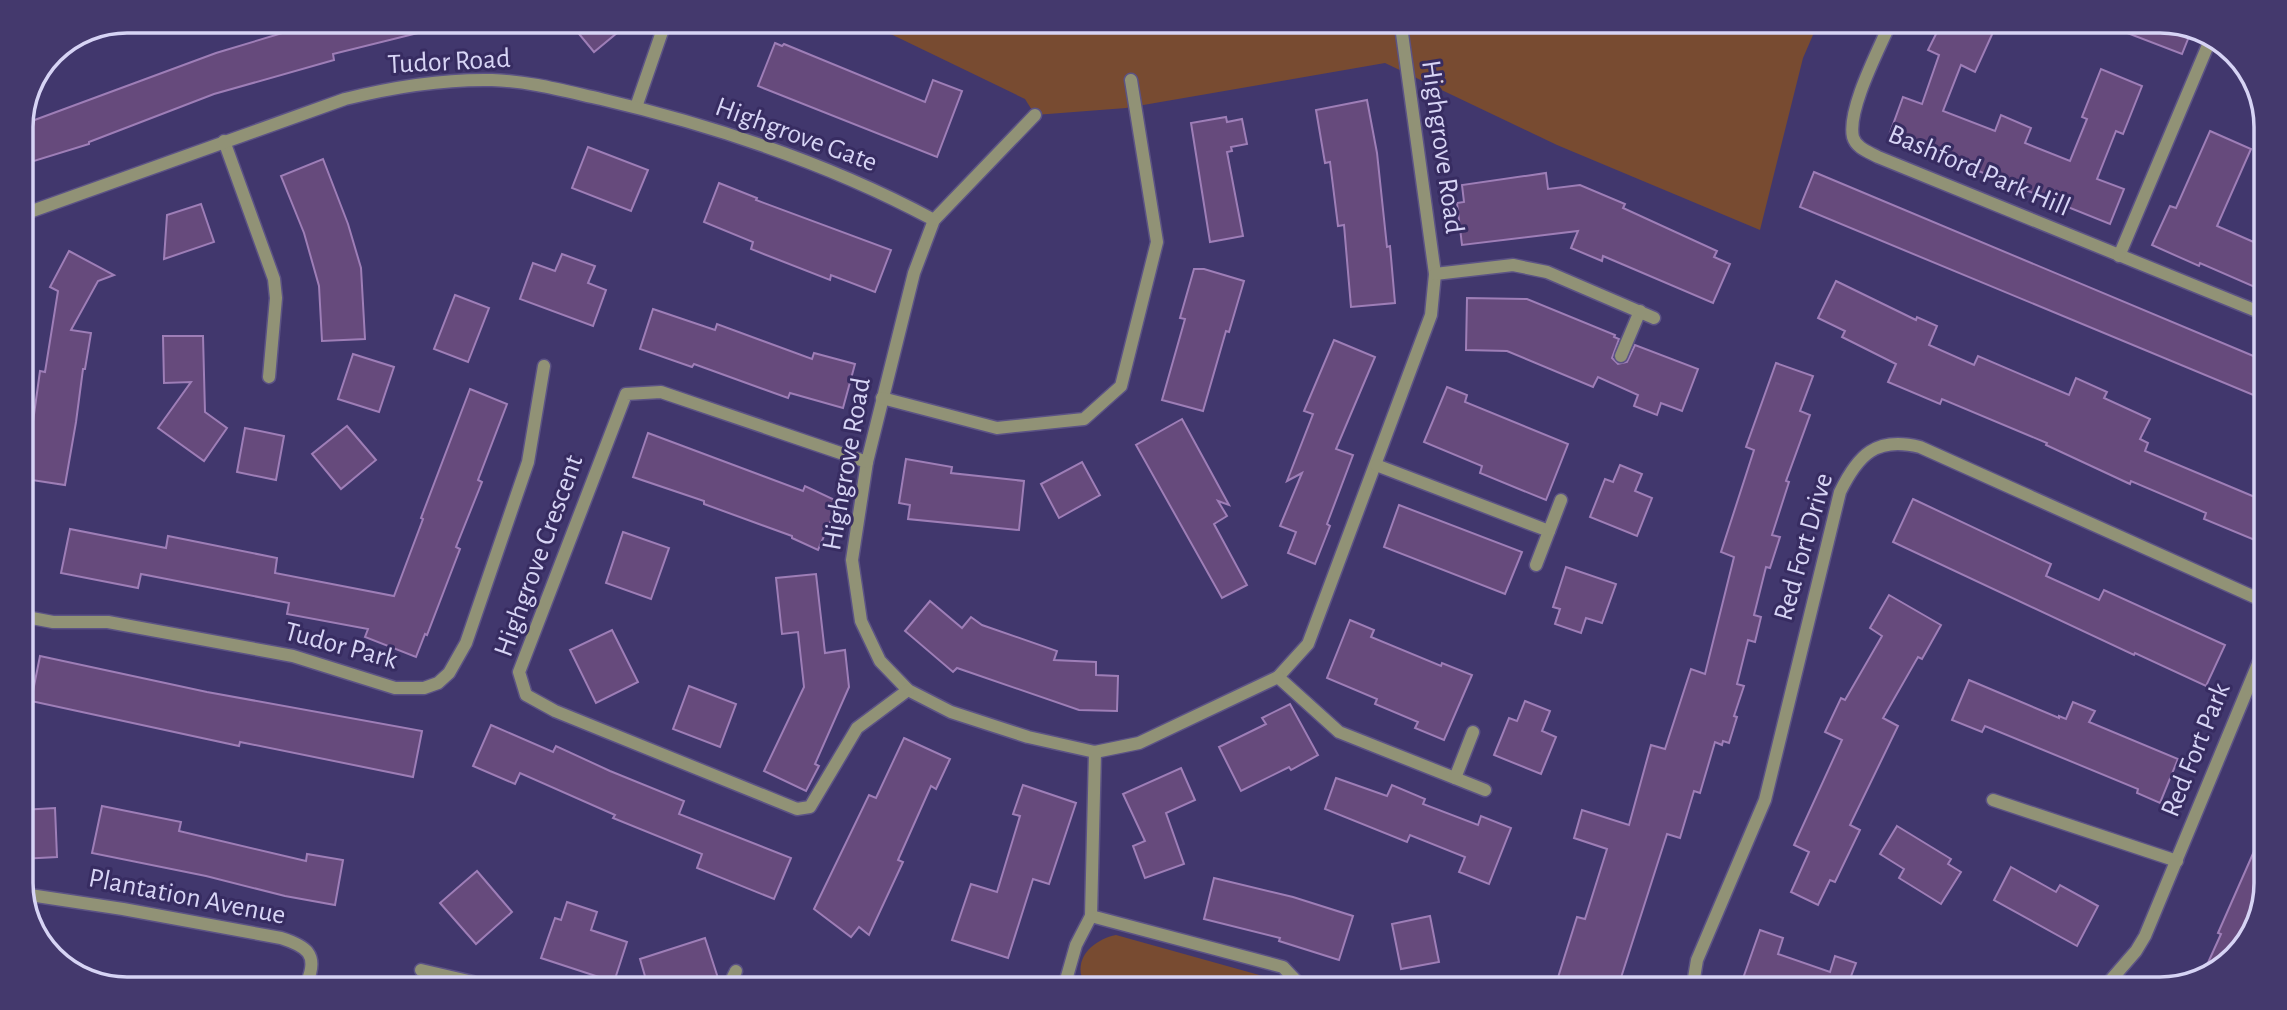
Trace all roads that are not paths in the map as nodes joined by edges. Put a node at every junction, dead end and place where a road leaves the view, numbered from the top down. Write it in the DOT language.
graph roads {
  1 [pos="662,33"];
  2 [pos="1402,33"];
  3 [pos="1886,33"];
  4 [pos="2207,46"];
  5 [pos="1131,80"];
  6 [pos="636,107"];
  7 [pos="1035,115"];
  8 [pos="224,141"];
  9 [pos="33,211"];
  10 [pos="934,220"];
  11 [pos="2119,256"];
  12 [pos="1435,274"];
  13 [pos="2254,310"];
  14 [pos="1640,311"];
  15 [pos="1654,318"];
  16 [pos="1621,356"];
  17 [pos="544,366"];
  18 [pos="270,377"];
  19 [pos="882,398"];
  20 [pos="867,462"];
  21 [pos="1377,465"];
  22 [pos="1561,500"];
  23 [pos="1549,531"];
  24 [pos="1536,565"];
  25 [pos="2254,597"];
  26 [pos="33,618"];
  27 [pos="2254,674"];
  28 [pos="1278,677"];
  29 [pos="908,690"];
  30 [pos="1473,732"];
  31 [pos="1095,752"];
  32 [pos="1455,778"];
  33 [pos="1485,790"];
  34 [pos="1993,800"];
  35 [pos="2177,860"];
  36 [pos="34,896"];
  37 [pos="1091,916"];
  38 [pos="421,970"];
  39 [pos="308,977"];
  40 [pos="451,977"];
  41 [pos="1067,977"];
  42 [pos="1292,977"];
  43 [pos="1693,977"];
  44 [pos="2113,977"];
  1 -- 6 [label="street"];
  2 -- 12 [label="street, Highgrove Road"];
  3 -- 11 [label="street, Bashford Park Hill"];
  4 -- 11 [label="street"];
  5 -- 19 [label="street"];
  6 -- 8 [label="street, Tudor Road"];
  6 -- 10 [label="street, Highgrove Gate"];
  7 -- 10 [label="street"];
  8 -- 9 [label="street, Tudor Road"];
  8 -- 18 [label="street"];
  10 -- 19 [label="street, Highgrove Road"];
  11 -- 13 [label="street, Bashford Park Hill"];
  12 -- 14 [label="street, Highgrove Road"];
  12 -- 21 [label="street, Highgrove Road"];
  14 -- 15 [label="street, Highgrove Road"];
  14 -- 16 [label="street"];
  17 -- 26 [label="street, Tudor Park"];
  19 -- 20 [label="street, Highgrove Road"];
  20 -- 29 [label="street, Highgrove Road"];
  20 -- 29 [label="street, Highgrove Crescent"];
  21 -- 23 [label="street"];
  21 -- 28 [label="street, Highgrove Road"];
  22 -- 23 [label="street"];
  23 -- 24 [label="street"];
  25 -- 43 [label="street, Red Fort Drive"];
  27 -- 35 [label="street, Red Fort Park"];
  28 -- 31 [label="street, Highgrove Road"];
  28 -- 32 [label="street"];
  29 -- 31 [label="street, Highgrove Road"];
  30 -- 32 [label="street"];
  31 -- 37 [label="street"];
  32 -- 33 [label="street"];
  34 -- 35 [label="street, Red Fort Park"];
  35 -- 44 [label="street, Red Fort Park"];
  36 -- 39 [label="street, Plantation Avenue"];
  37 -- 41 [label="street"];
  37 -- 42 [label="street"];
  38 -- 40 [label="street"];
}
